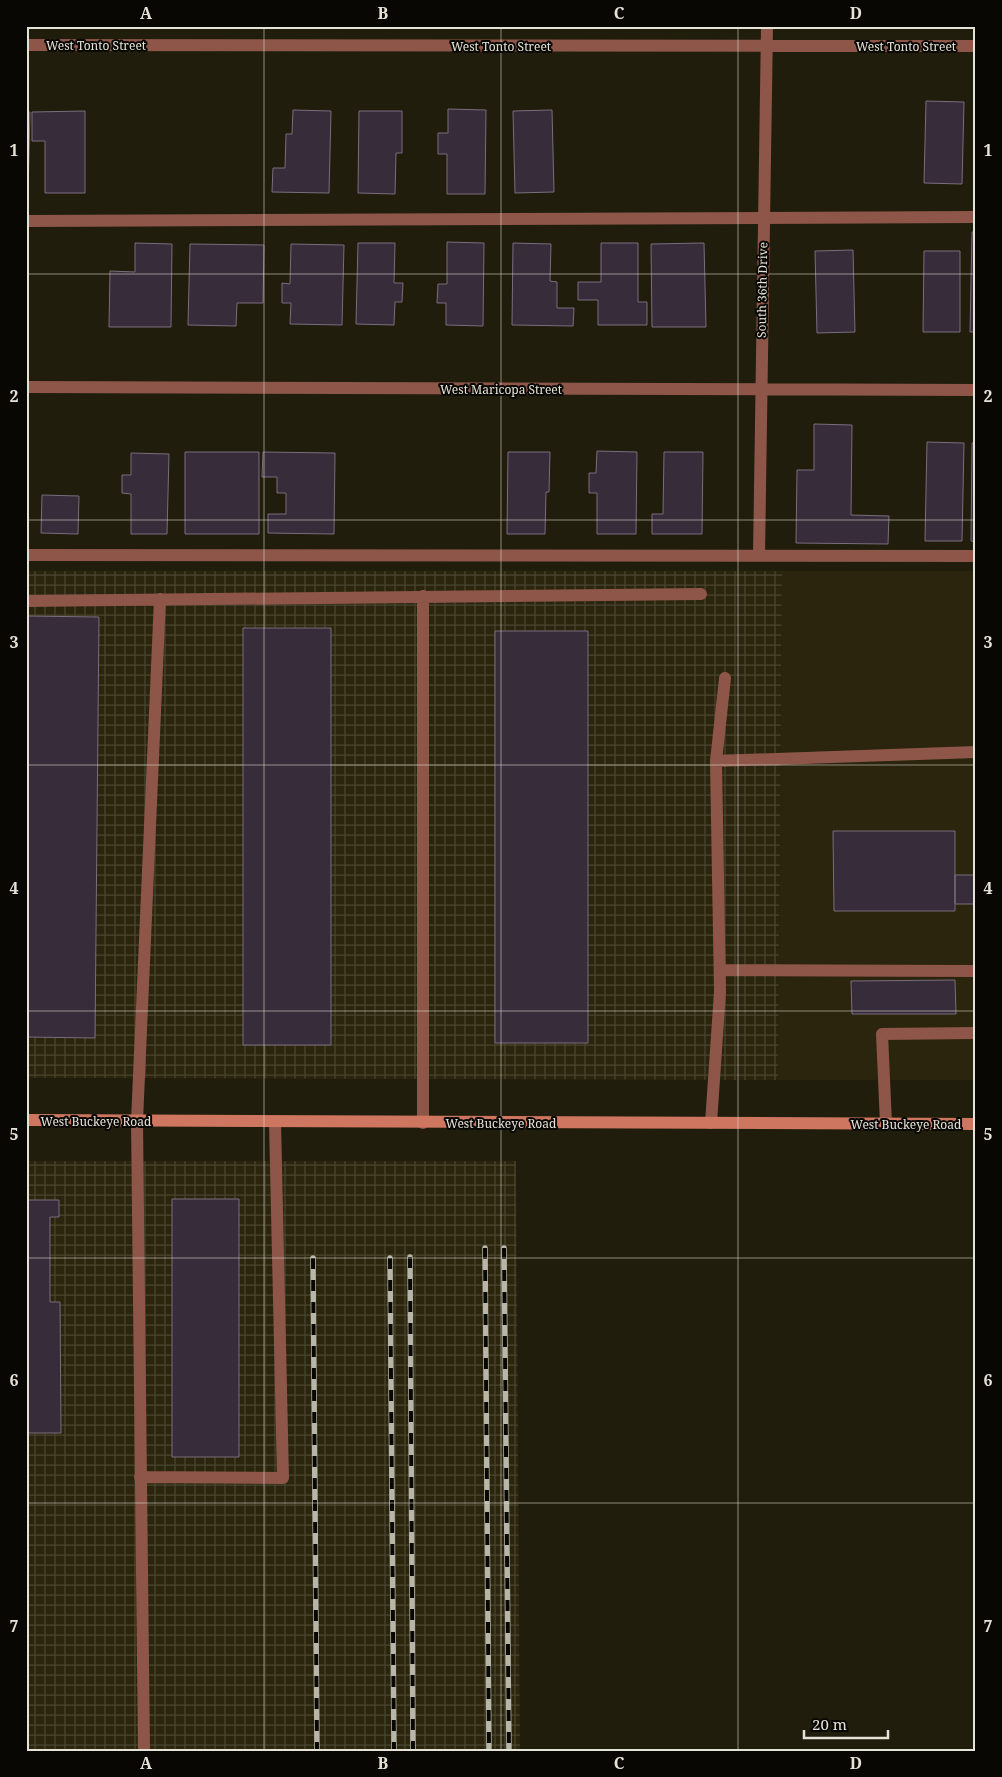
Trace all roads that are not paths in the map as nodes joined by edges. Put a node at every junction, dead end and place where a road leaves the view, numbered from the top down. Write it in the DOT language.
graph roads {
  1 [pos="767,26"];
  2 [pos="26,45"];
  3 [pos="767,46"];
  4 [pos="976,46"];
  5 [pos="763,217"];
  6 [pos="976,217"];
  7 [pos="26,221"];
  8 [pos="26,387"];
  9 [pos="761,390"];
  10 [pos="976,390"];
  11 [pos="26,554"];
  12 [pos="759,554"];
  13 [pos="976,556"];
  14 [pos="701,594"];
  15 [pos="423,596"];
  16 [pos="160,599"];
  17 [pos="26,600"];
  18 [pos="725,678"];
  19 [pos="976,752"];
  20 [pos="716,761"];
  21 [pos="720,970"];
  22 [pos="976,971"];
  23 [pos="976,1033"];
  24 [pos="26,1120"];
  25 [pos="136,1121"];
  26 [pos="275,1122"];
  27 [pos="423,1123"];
  28 [pos="711,1123"];
  29 [pos="886,1124"];
  30 [pos="976,1124"];
  31 [pos="140,1477"];
  32 [pos="144,1751"];
  1 -- 3 [label="street, South 36th Drive"];
  2 -- 3 [label="street, West Tonto Street"];
  3 -- 4 [label="street, West Tonto Street"];
  3 -- 5 [label="street, South 36th Drive"];
  5 -- 6 [label="street"];
  5 -- 7 [label="street"];
  5 -- 9 [label="street, South 36th Drive"];
  8 -- 9 [label="street, West Maricopa Street"];
  9 -- 10 [label="street, West Maricopa Street"];
  9 -- 12 [label="street, South 36th Drive"];
  11 -- 12 [label="street"];
  12 -- 13 [label="street"];
  14 -- 15 [label="street"];
  15 -- 16 [label="street"];
  15 -- 27 [label="street"];
  16 -- 17 [label="street"];
  16 -- 25 [label="street"];
  18 -- 20 [label="street"];
  19 -- 20 [label="street"];
  20 -- 21 [label="street"];
  21 -- 22 [label="street"];
  21 -- 28 [label="street"];
  23 -- 29 [label="street"];
  24 -- 25 [label="main road, West Buckeye Road"];
  25 -- 26 [label="main road, West Buckeye Road"];
  25 -- 31 [label="street"];
  26 -- 27 [label="main road, West Buckeye Road"];
  26 -- 31 [label="street"];
  27 -- 28 [label="main road, West Buckeye Road"];
  28 -- 29 [label="main road, West Buckeye Road"];
  29 -- 30 [label="main road, West Buckeye Road"];
  31 -- 32 [label="street"];
}
